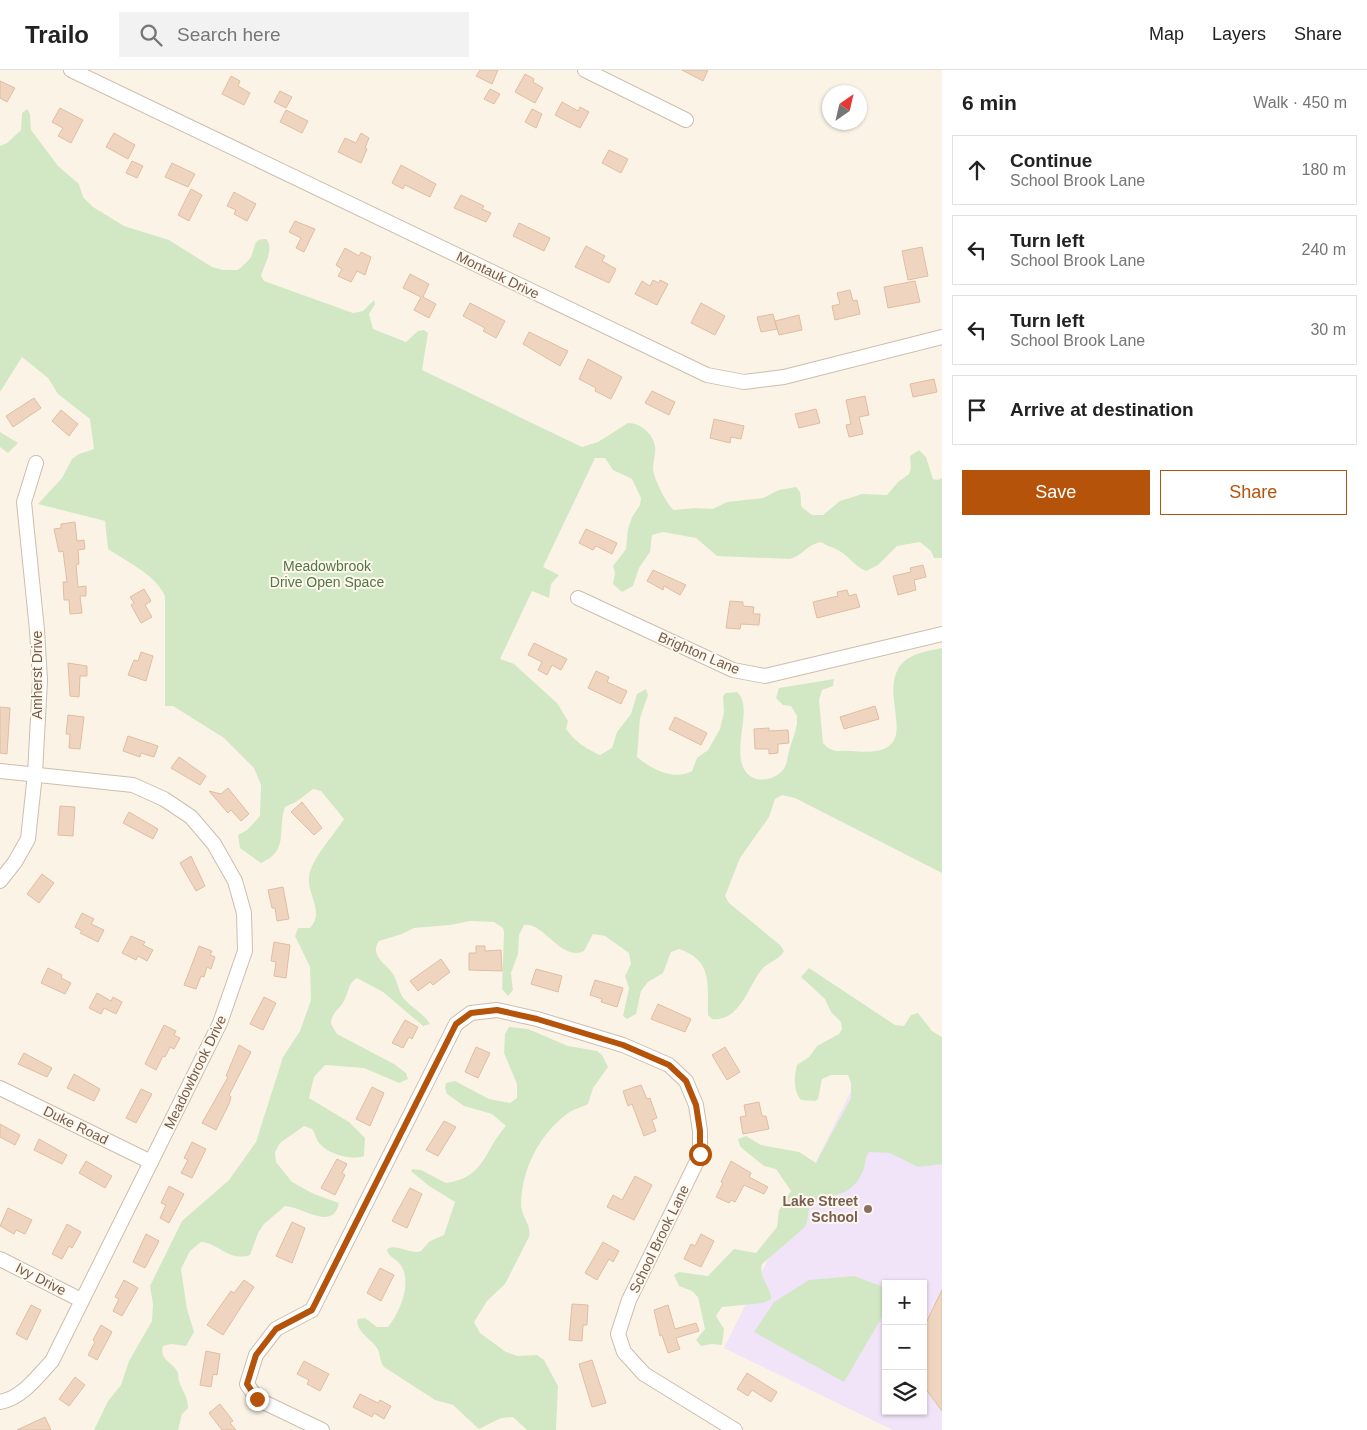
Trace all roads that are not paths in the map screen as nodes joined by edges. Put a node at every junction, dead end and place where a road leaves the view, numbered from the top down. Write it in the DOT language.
graph roads {
  1 [pos="71,70"];
  2 [pos="585,70"];
  3 [pos="686,120"];
  4 [pos="942,337"];
  5 [pos="36,463"];
  6 [pos="578,598"];
  7 [pos="942,634"];
  8 [pos="0,770"];
  9 [pos="35,774"];
  10 [pos="0,881"];
  11 [pos="0,1088"];
  12 [pos="151,1162"];
  13 [pos="0,1258"];
  14 [pos="81,1300"];
  15 [pos="0,1402"];
  16 [pos="322,1430"];
  17 [pos="735,1430"];
  1 -- 4 [label="street, Montauk Drive"];
  2 -- 3 [label="street"];
  5 -- 9 [label="street, Amherst Drive"];
  6 -- 7 [label="street, Brighton Lane"];
  8 -- 9 [label="street, Meadowbrook Drive"];
  9 -- 10 [label="street, Amherst Drive"];
  9 -- 12 [label="street, Meadowbrook Drive"];
  11 -- 12 [label="street, Duke Road"];
  12 -- 14 [label="street, Meadowbrook Drive"];
  13 -- 14 [label="street, Ivy Drive"];
  14 -- 15 [label="street, Meadowbrook Drive"];
  16 -- 17 [label="street, School Brook Lane"];
}
